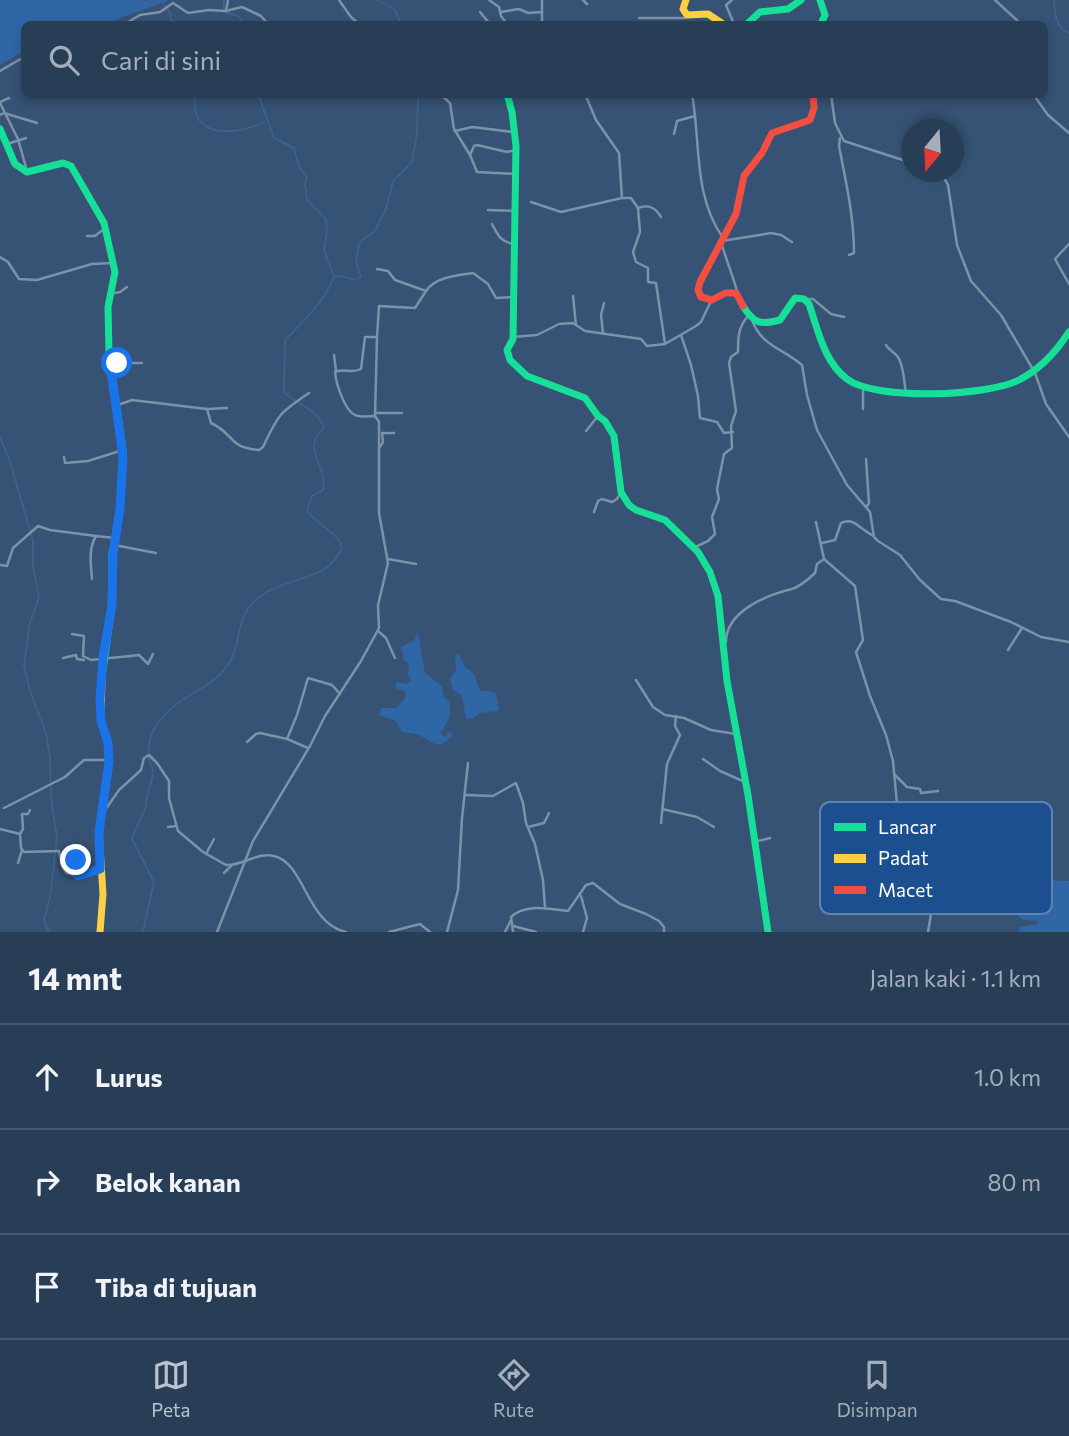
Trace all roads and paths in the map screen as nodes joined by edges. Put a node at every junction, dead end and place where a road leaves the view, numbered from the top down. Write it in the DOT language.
graph roads {
  1 [pos="229,0"];
  2 [pos="339,0"];
  3 [pos="489,0"];
  4 [pos="542,0"];
  5 [pos="583,0"];
  6 [pos="732,0"];
  7 [pos="802,0"];
  8 [pos="820,0"];
  9 [pos="995,0"];
  10 [pos="683,2"];
  11 [pos="587,4"];
  12 [pos="226,11"];
  13 [pos="480,12"];
  14 [pos="500,12"];
  15 [pos="542,12"];
  16 [pos="686,17"];
  17 [pos="639,18"];
  18 [pos="656,18"];
  19 [pos="130,21"];
  20 [pos="265,21"];
  21 [pos="356,21"];
  22 [pos="488,21"];
  23 [pos="505,21"];
  24 [pos="542,21"];
  25 [pos="656,21"];
  26 [pos="686,21"];
  27 [pos="718,21"];
  28 [pos="733,21"];
  29 [pos="750,21"];
  30 [pos="822,21"];
  31 [pos="1017,21"];
  32 [pos="21,59"];
  33 [pos="0,71"];
  34 [pos="9,98"];
  35 [pos="444,98"];
  36 [pos="508,98"];
  37 [pos="587,98"];
  38 [pos="693,98"];
  39 [pos="813,98"];
  40 [pos="832,98"];
  41 [pos="1036,98"];
  42 [pos="0,102"];
  43 [pos="6,114"];
  44 [pos="0,115"];
  45 [pos="695,116"];
  46 [pos="37,123"];
  47 [pos="0,129"];
  48 [pos="455,131"];
  49 [pos="515,132"];
  50 [pos="1069,133"];
  51 [pos="674,134"];
  52 [pos="26,138"];
  53 [pos="841,138"];
  54 [pos="18,139"];
  55 [pos="7,144"];
  56 [pos="516,150"];
  57 [pos="470,155"];
  58 [pos="901,159"];
  59 [pos="27,172"];
  60 [pos="516,174"];
  61 [pos="946,182"];
  62 [pos="621,199"];
  63 [pos="531,202"];
  64 [pos="638,208"];
  65 [pos="488,210"];
  66 [pos="515,211"];
  67 [pos="662,217"];
  68 [pos="492,224"];
  69 [pos="105,228"];
  70 [pos="87,236"];
  71 [pos="722,240"];
  72 [pos="792,242"];
  73 [pos="515,244"];
  74 [pos="1069,244"];
  75 [pos="849,255"];
  76 [pos="0,257"];
  77 [pos="113,263"];
  78 [pos="377,270"];
  79 [pos="1069,284"];
  80 [pos="127,287"];
  81 [pos="426,291"];
  82 [pos="110,294"];
  83 [pos="738,295"];
  84 [pos="573,296"];
  85 [pos="514,297"];
  86 [pos="805,299"];
  87 [pos="712,300"];
  88 [pos="604,303"];
  89 [pos="844,317"];
  90 [pos="750,318"];
  91 [pos="576,325"];
  92 [pos="1069,332"];
  93 [pos="603,333"];
  94 [pos="681,334"];
  95 [pos="377,337"];
  96 [pos="513,337"];
  97 [pos="665,345"];
  98 [pos="886,345"];
  99 [pos="334,355"];
  100 [pos="110,363"];
  101 [pos="142,363"];
  102 [pos="336,371"];
  103 [pos="1035,373"];
  104 [pos="863,387"];
  105 [pos="309,393"];
  106 [pos="906,393"];
  107 [pos="115,406"];
  108 [pos="227,408"];
  109 [pos="207,409"];
  110 [pos="863,409"];
  111 [pos="402,413"];
  112 [pos="375,415"];
  113 [pos="598,416"];
  114 [pos="586,431"];
  115 [pos="733,432"];
  116 [pos="394,433"];
  117 [pos="1069,437"];
  118 [pos="123,450"];
  119 [pos="378,450"];
  120 [pos="64,457"];
  121 [pos="866,459"];
  122 [pos="621,492"];
  123 [pos="867,506"];
  124 [pos="594,512"];
  125 [pos="816,522"];
  126 [pos="96,536"];
  127 [pos="874,537"];
  128 [pos="115,542"];
  129 [pos="822,543"];
  130 [pos="693,548"];
  131 [pos="156,553"];
  132 [pos="387,559"];
  133 [pos="824,559"];
  134 [pos="416,564"];
  135 [pos="0,565"];
  136 [pos="92,579"];
  137 [pos="1023,628"];
  138 [pos="378,631"];
  139 [pos="72,634"];
  140 [pos="1069,642"];
  141 [pos="725,648"];
  142 [pos="1008,650"];
  143 [pos="153,654"];
  144 [pos="103,657"];
  145 [pos="63,658"];
  146 [pos="395,658"];
  147 [pos="91,660"];
  148 [pos="636,680"];
  149 [pos="340,694"];
  150 [pos="676,716"];
  151 [pos="737,734"];
  152 [pos="287,738"];
  153 [pos="247,742"];
  154 [pos="308,748"];
  155 [pos="703,759"];
  156 [pos="109,760"];
  157 [pos="468,763"];
  158 [pos="895,775"];
  159 [pos="746,782"];
  160 [pos="938,791"];
  161 [pos="465,795"];
  162 [pos="899,802"];
  163 [pos="4,808"];
  164 [pos="30,810"];
  165 [pos="662,810"];
  166 [pos="550,813"];
  167 [pos="100,815"];
  168 [pos="661,823"];
  169 [pos="176,826"];
  170 [pos="168,827"];
  171 [pos="528,827"];
  172 [pos="714,827"];
  173 [pos="0,829"];
  174 [pos="20,834"];
  175 [pos="770,838"];
  176 [pos="214,839"];
  177 [pos="754,842"];
  178 [pos="80,845"];
  179 [pos="22,850"];
  180 [pos="206,854"];
  181 [pos="245,860"];
  182 [pos="18,863"];
  183 [pos="232,865"];
  184 [pos="100,869"];
  185 [pos="224,873"];
  186 [pos="78,876"];
  187 [pos="580,894"];
  188 [pos="545,909"];
  189 [pos="931,914"];
  190 [pos="511,923"];
  191 [pos="100,932"];
  192 [pos="217,932"];
  193 [pos="346,932"];
  194 [pos="389,932"];
  195 [pos="430,932"];
  196 [pos="447,932"];
  197 [pos="505,932"];
  198 [pos="513,932"];
  199 [pos="536,932"];
  200 [pos="583,932"];
  201 [pos="664,932"];
  202 [pos="768,932"];
  203 [pos="928,932"];
  1 -- 12 [label="street"];
  2 -- 21 [label="street"];
  3 -- 14 [label="street"];
  4 -- 15 [label="street"];
  5 -- 11 [label="street"];
  6 -- 28 [label="street"];
  7 -- 29 [label="street"];
  8 -- 30 [label="street"];
  9 -- 31 [label="street"];
  10 -- 16 [label="street"];
  12 -- 19 [label="street"];
  12 -- 20 [label="street"];
  13 -- 22 [label="street"];
  14 -- 15 [label="street"];
  14 -- 23 [label="street"];
  15 -- 24 [label="street"];
  16 -- 18 [label="street"];
  16 -- 26 [label="street"];
  16 -- 27 [label="street"];
  17 -- 18 [label="street"];
  18 -- 25 [label="street"];
  32 -- 33 [label="street"];
  34 -- 42 [label="street"];
  35 -- 48 [label="street"];
  36 -- 49 [label="street"];
  37 -- 62 [label="street"];
  38 -- 45 [label="street"];
  39 -- 71 [label="street"];
  40 -- 53 [label="street"];
  41 -- 50 [label="street"];
  42 -- 43 [label="street"];
  43 -- 44 [label="street"];
  43 -- 46 [label="street"];
  43 -- 54 [label="street"];
  45 -- 51 [label="street"];
  45 -- 71 [label="street"];
  47 -- 55 [label="street"];
  48 -- 49 [label="street"];
  48 -- 57 [label="street"];
  49 -- 56 [label="street"];
  52 -- 54 [label="street"];
  53 -- 58 [label="street"];
  53 -- 75 [label="street"];
  54 -- 55 [label="street"];
  54 -- 59 [label="street"];
  55 -- 59 [label="street"];
  56 -- 57 [label="street"];
  56 -- 60 [label="street"];
  57 -- 60 [label="street"];
  59 -- 69 [label="street"];
  60 -- 66 [label="street"];
  61 -- 103 [label="street"];
  62 -- 63 [label="street"];
  62 -- 64 [label="street"];
  64 -- 67 [label="street"];
  64 -- 97 [label="street"];
  65 -- 66 [label="street"];
  66 -- 73 [label="street"];
  68 -- 73 [label="street"];
  69 -- 70 [label="street"];
  69 -- 77 [label="street"];
  71 -- 72 [label="street"];
  71 -- 83 [label="street"];
  71 -- 87 [label="street"];
  73 -- 85 [label="street"];
  74 -- 79 [label="street"];
  76 -- 77 [label="street"];
  77 -- 82 [label="street"];
  78 -- 81 [label="street"];
  80 -- 82 [label="street"];
  81 -- 85 [label="street"];
  81 -- 95 [label="street"];
  82 -- 100 [label="street"];
  83 -- 87 [label="street"];
  83 -- 90 [label="street"];
  84 -- 91 [label="street"];
  85 -- 96 [label="street"];
  86 -- 89 [label="street"];
  86 -- 90 [label="street"];
  86 -- 104 [label="street"];
  87 -- 94 [label="street"];
  88 -- 93 [label="street"];
  90 -- 115 [label="street"];
  90 -- 123 [label="street"];
  91 -- 93 [label="street"];
  91 -- 96 [label="street"];
  92 -- 103 [label="street"];
  93 -- 97 [label="street"];
  94 -- 97 [label="street"];
  94 -- 115 [label="street"];
  95 -- 102 [label="street"];
  95 -- 112 [label="street"];
  96 -- 113 [label="street"];
  98 -- 106 [label="street"];
  99 -- 102 [label="street"];
  100 -- 101 [label="street"];
  100 -- 107 [label="street"];
  102 -- 112 [label="street"];
  103 -- 106 [label="street"];
  103 -- 117 [label="street"];
  104 -- 106 [label="street"];
  104 -- 110 [label="street"];
  105 -- 109 [label="street"];
  107 -- 109 [label="street"];
  107 -- 118 [label="street"];
  108 -- 109 [label="street"];
  111 -- 112 [label="street"];
  112 -- 119 [label="street"];
  113 -- 114 [label="street"];
  113 -- 122 [label="street"];
  115 -- 130 [label="street"];
  116 -- 119 [label="street"];
  118 -- 120 [label="street"];
  118 -- 128 [label="street"];
  119 -- 132 [label="street"];
  121 -- 123 [label="street"];
  122 -- 124 [label="street"];
  122 -- 130 [label="street"];
  123 -- 127 [label="street"];
  125 -- 129 [label="street"];
  126 -- 128 [label="street"];
  126 -- 135 [label="street"];
  126 -- 136 [label="street"];
  127 -- 129 [label="street"];
  127 -- 137 [label="street"];
  128 -- 131 [label="street"];
  128 -- 144 [label="street"];
  129 -- 133 [label="street"];
  130 -- 141 [label="street"];
  132 -- 134 [label="street"];
  132 -- 138 [label="street"];
  133 -- 141 [label="street"];
  133 -- 158 [label="street"];
  137 -- 140 [label="street"];
  137 -- 142 [label="street"];
  138 -- 146 [label="street"];
  138 -- 149 [label="street"];
  139 -- 147 [label="street"];
  141 -- 151 [label="street"];
  143 -- 144 [label="street"];
  144 -- 147 [label="street"];
  144 -- 156 [label="street"];
  145 -- 147 [label="street"];
  148 -- 150 [label="street"];
  149 -- 152 [label="street"];
  149 -- 154 [label="street"];
  150 -- 151 [label="street"];
  150 -- 165 [label="street"];
  151 -- 159 [label="street"];
  152 -- 153 [label="street"];
  152 -- 154 [label="street"];
  154 -- 181 [label="street"];
  155 -- 159 [label="street"];
  156 -- 163 [label="street"];
  156 -- 167 [label="street"];
  157 -- 161 [label="street"];
  158 -- 160 [label="street"];
  158 -- 162 [label="street"];
  159 -- 177 [label="street"];
  161 -- 171 [label="street"];
  161 -- 196 [label="street"];
  164 -- 174 [label="street"];
  165 -- 168 [label="street"];
  165 -- 172 [label="street"];
  166 -- 171 [label="street"];
  167 -- 169 [label="street"];
  167 -- 184 [label="street"];
  169 -- 170 [label="street"];
  169 -- 180 [label="street"];
  171 -- 188 [label="street"];
  173 -- 174 [label="street"];
  174 -- 179 [label="street"];
  175 -- 177 [label="street"];
  176 -- 180 [label="street"];
  177 -- 202 [label="street"];
  178 -- 186 [label="street"];
  179 -- 182 [label="street"];
  179 -- 186 [label="street"];
  180 -- 183 [label="street"];
  181 -- 183 [label="street"];
  181 -- 192 [label="street"];
  181 -- 193 [label="street"];
  183 -- 185 [label="street"];
  184 -- 186 [label="street"];
  184 -- 191 [label="street"];
  187 -- 188 [label="street"];
  187 -- 200 [label="street"];
  187 -- 201 [label="street"];
  188 -- 190 [label="street"];
  189 -- 203 [label="street"];
  190 -- 197 [label="street"];
  190 -- 198 [label="street"];
  190 -- 199 [label="street"];
  194 -- 195 [label="street"];
}
